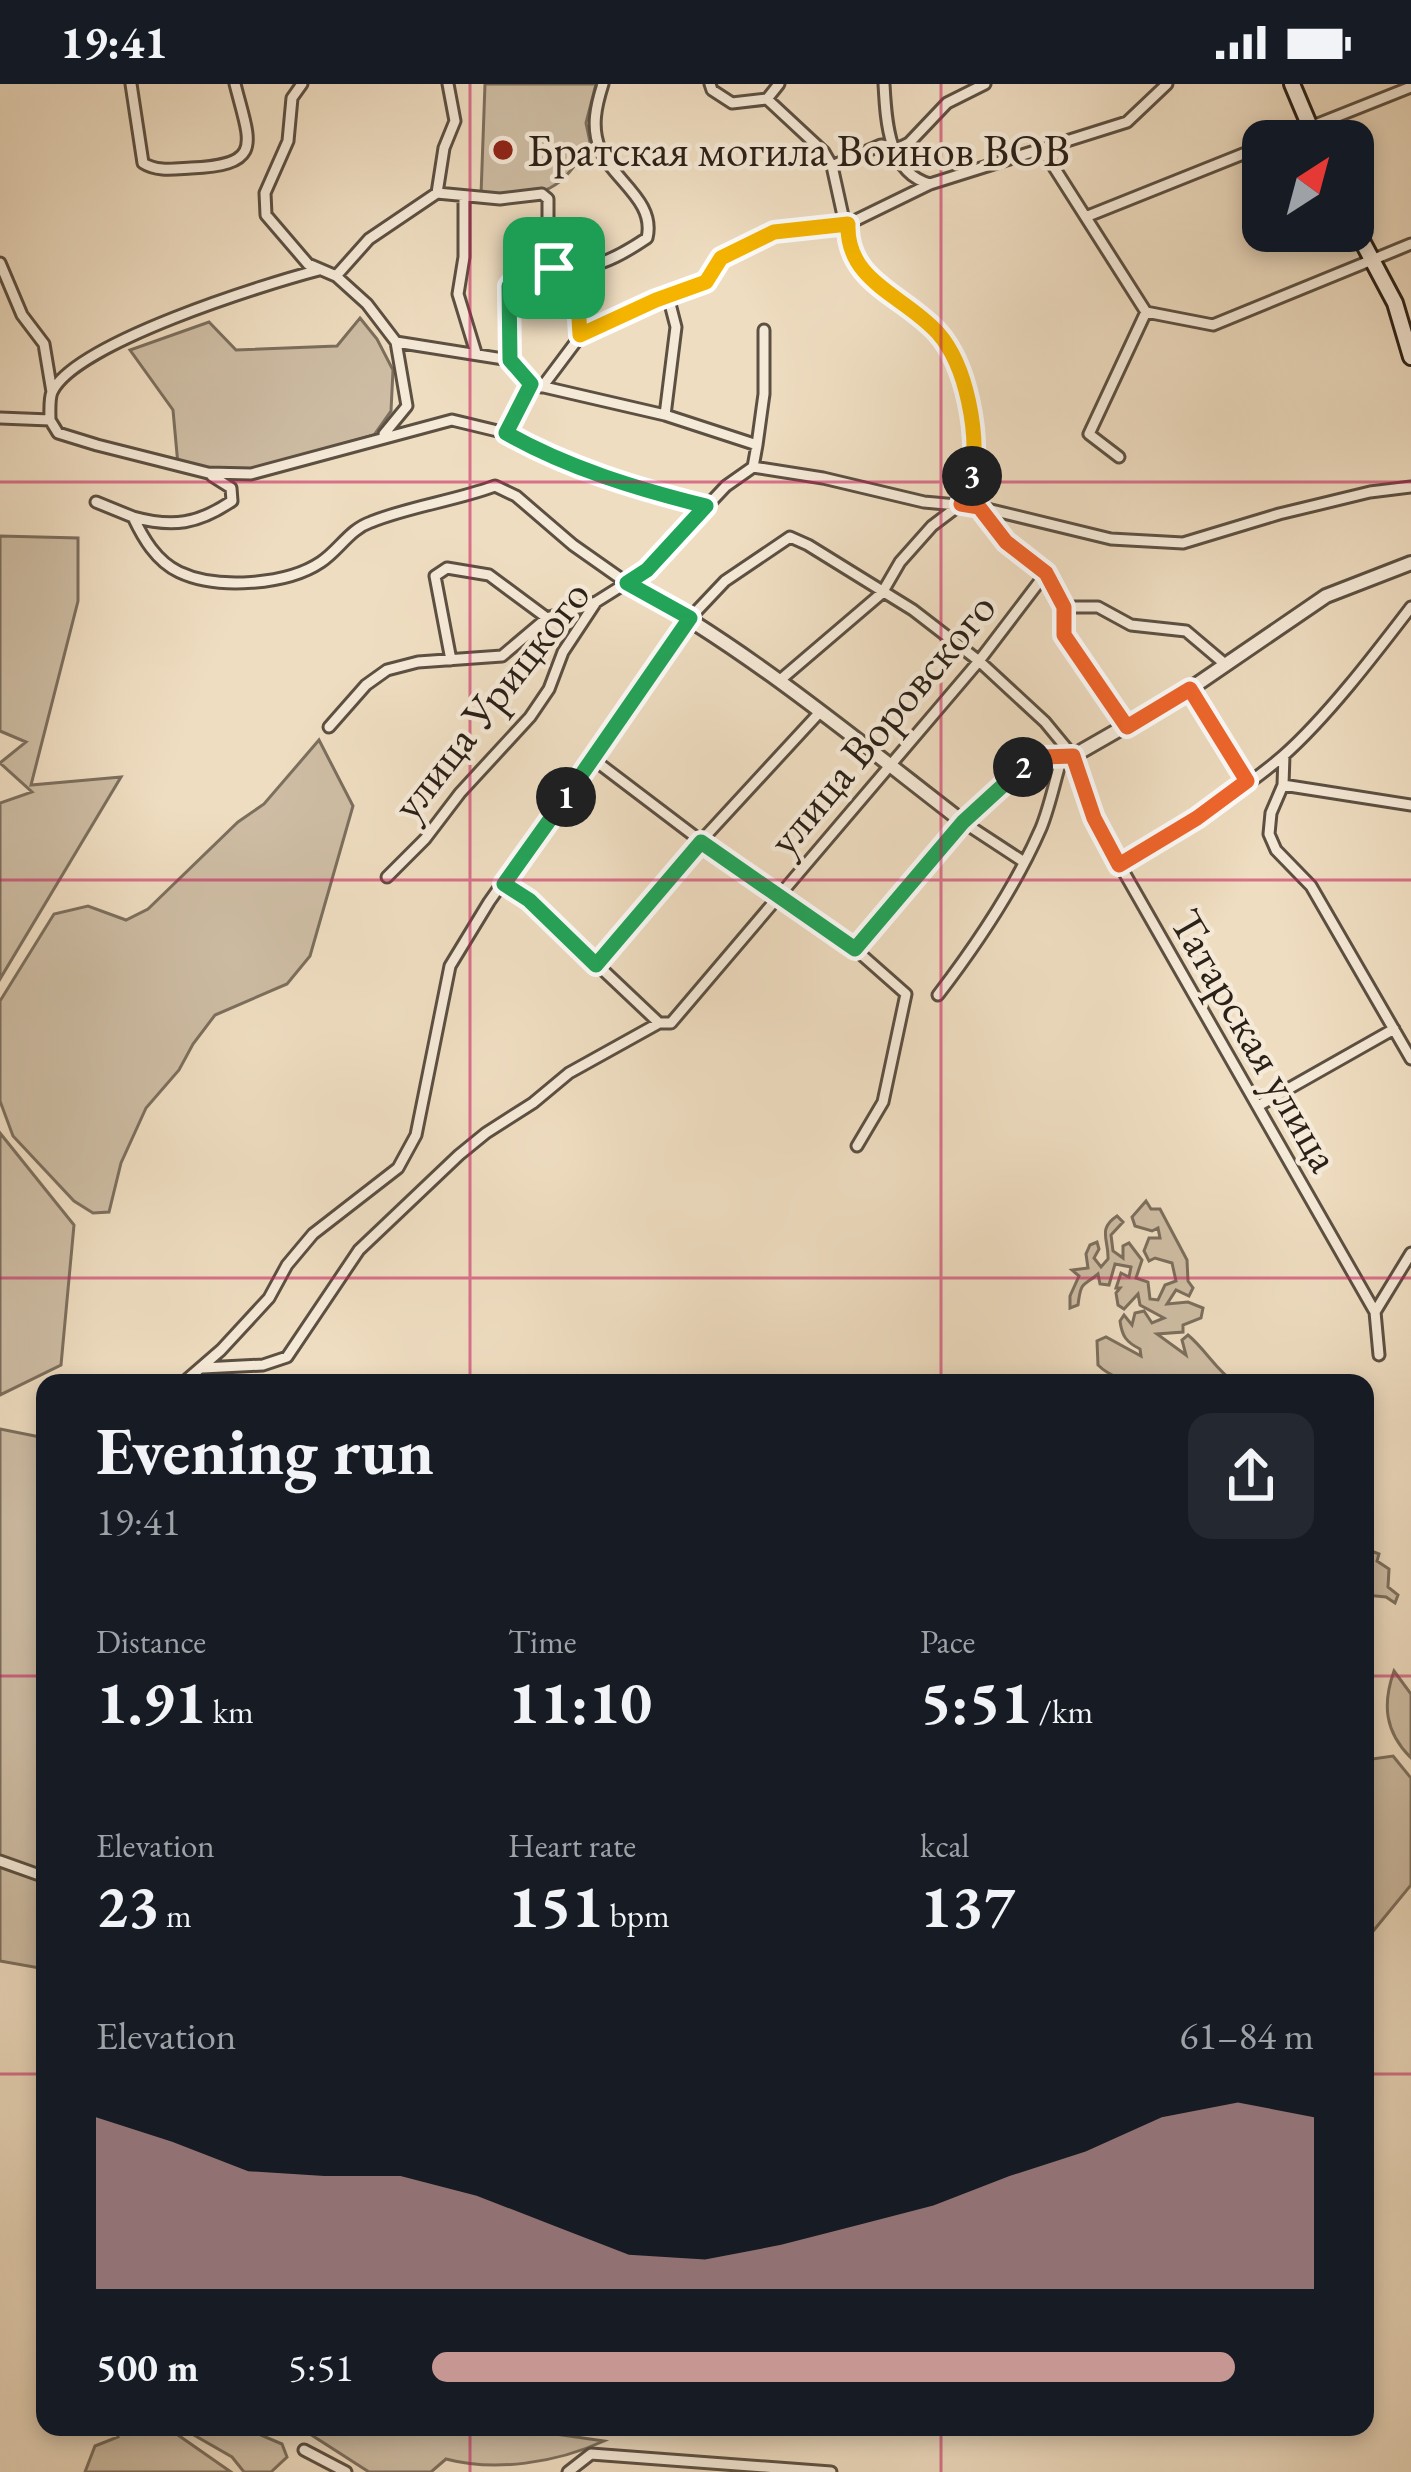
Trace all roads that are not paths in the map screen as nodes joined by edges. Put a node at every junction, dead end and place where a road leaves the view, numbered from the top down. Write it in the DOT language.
graph roads {
  1 [pos="131,84"];
  2 [pos="236,84"];
  3 [pos="302,84"];
  4 [pos="448,84"];
  5 [pos="602,84"];
  6 [pos="710,84"];
  7 [pos="779,84"];
  8 [pos="884,84"];
  9 [pos="985,84"];
  10 [pos="1167,84"];
  11 [pos="1292,84"];
  12 [pos="1411,87"];
  13 [pos="767,99"];
  14 [pos="1307,120"];
  15 [pos="1342,120"];
  16 [pos="892,144"];
  17 [pos="1043,150"];
  18 [pos="1242,154"];
  19 [pos="832,166"];
  20 [pos="930,184"];
  21 [pos="437,193"];
  22 [pos="464,198"];
  23 [pos="1088,216"];
  24 [pos="848,224"];
  25 [pos="1411,244"];
  26 [pos="1368,252"];
  27 [pos="1372,259"];
  28 [pos="0,263"];
  29 [pos="526,267"];
  30 [pos="319,270"];
  31 [pos="576,270"];
  32 [pos="336,276"];
  33 [pos="668,296"];
  34 [pos="1146,312"];
  35 [pos="764,330"];
  36 [pos="580,335"];
  37 [pos="396,342"];
  38 [pos="476,353"];
  39 [pos="1411,357"];
  40 [pos="510,360"];
  41 [pos="536,386"];
  42 [pos="52,392"];
  43 [pos="665,415"];
  44 [pos="0,418"];
  45 [pos="50,420"];
  46 [pos="506,433"];
  47 [pos="382,436"];
  48 [pos="757,445"];
  49 [pos="1119,457"];
  50 [pos="753,467"];
  51 [pos="208,473"];
  52 [pos="1411,487"];
  53 [pos="96,502"];
  54 [pos="961,504"];
  55 [pos="706,506"];
  56 [pos="979,507"];
  57 [pos="133,517"];
  58 [pos="1411,563"];
  59 [pos="1046,573"];
  60 [pos="627,583"];
  61 [pos="882,593"];
  62 [pos="596,602"];
  63 [pos="1064,607"];
  64 [pos="1411,607"];
  65 [pos="547,618"];
  66 [pos="690,618"];
  67 [pos="451,660"];
  68 [pos="979,661"];
  69 [pos="1225,664"];
  70 [pos="779,681"];
  71 [pos="1190,689"];
  72 [pos="820,712"];
  73 [pos="329,727"];
  74 [pos="1127,727"];
  75 [pos="1284,755"];
  76 [pos="1068,756"];
  77 [pos="593,759"];
  78 [pos="890,765"];
  79 [pos="1247,781"];
  80 [pos="1283,785"];
  81 [pos="1411,805"];
  82 [pos="963,822"];
  83 [pos="701,842"];
  84 [pos="1024,862"];
  85 [pos="1119,865"];
  86 [pos="387,877"];
  87 [pos="504,884"];
  88 [pos="779,898"];
  89 [pos="855,949"];
  90 [pos="596,965"];
  91 [pos="938,995"];
  92 [pos="665,1023"];
  93 [pos="1394,1029"];
  94 [pos="1411,1059"];
  95 [pos="1258,1106"];
  96 [pos="857,1146"];
  97 [pos="1411,1253"];
  98 [pos="1375,1312"];
  99 [pos="1379,1355"];
  100 [pos="200,1368"];
  101 [pos="193,1374"];
  102 [pos="0,1861"];
  103 [pos="36,1874"];
  104 [pos="304,2450"];
  105 [pos="346,2472"];
  106 [pos="568,2472"];
  107 [pos="831,2472"];
  1 -- 2 [label="street"];
  3 -- 30 [label="street"];
  4 -- 21 [label="street"];
  5 -- 31 [label="street"];
  6 -- 13 [label="street"];
  7 -- 13 [label="street"];
  8 -- 16 [label="street"];
  9 -- 16 [label="street"];
  10 -- 17 [label="street"];
  11 -- 14 [label="main road"];
  12 -- 15 [label="street"];
  13 -- 19 [label="street"];
  16 -- 19 [label="street"];
  16 -- 20 [label="street"];
  17 -- 20 [label="street"];
  17 -- 23 [label="street"];
  18 -- 23 [label="street"];
  19 -- 24 [label="street"];
  20 -- 24 [label="street"];
  21 -- 22 [label="street"];
  21 -- 32 [label="street"];
  22 -- 29 [label="street"];
  22 -- 38 [label="street"];
  23 -- 34 [label="street"];
  24 -- 33 [label="street"];
  24 -- 54 [label="street"];
  25 -- 27 [label="street"];
  26 -- 27 [label="main road"];
  27 -- 34 [label="street"];
  27 -- 39 [label="main road"];
  28 -- 42 [label="street"];
  29 -- 31 [label="street"];
  29 -- 40 [label="street"];
  30 -- 32 [label="street"];
  30 -- 42 [label="street"];
  31 -- 36 [label="street"];
  32 -- 37 [label="street"];
  33 -- 36 [label="street"];
  33 -- 43 [label="street"];
  34 -- 49 [label="street"];
  35 -- 48 [label="street"];
  36 -- 41 [label="street"];
  37 -- 38 [label="street"];
  37 -- 47 [label="street"];
  38 -- 40 [label="street"];
  40 -- 41 [label="street"];
  41 -- 43 [label="street"];
  41 -- 46 [label="street"];
  42 -- 45 [label="street"];
  43 -- 48 [label="street"];
  44 -- 45 [label="street"];
  45 -- 51 [label="street"];
  46 -- 47 [label="street"];
  46 -- 55 [label="street"];
  47 -- 51 [label="street"];
  48 -- 50 [label="street"];
  50 -- 54 [label="street"];
  50 -- 55 [label="street, улица Урицкого"];
  51 -- 57 [label="street"];
  52 -- 56 [label="street"];
  53 -- 57 [label="street"];
  54 -- 56 [label="street"];
  54 -- 61 [label="street"];
  55 -- 60 [label="street, улица Урицкого"];
  56 -- 59 [label="street"];
  57 -- 60 [label="street"];
  58 -- 69 [label="street"];
  59 -- 63 [label="street"];
  59 -- 68 [label="street, улица Воровского"];
  60 -- 62 [label="street, улица Урицкого"];
  60 -- 66 [label="street"];
  61 -- 66 [label="street"];
  61 -- 68 [label="street"];
  61 -- 70 [label="street"];
  62 -- 65 [label="street"];
  62 -- 86 [label="street, улица Урицкого"];
  63 -- 69 [label="street"];
  63 -- 74 [label="street"];
  64 -- 75 [label="street"];
  65 -- 67 [label="street"];
  65 -- 67 [label="street"];
  66 -- 70 [label="street"];
  66 -- 77 [label="street"];
  67 -- 73 [label="street"];
  68 -- 76 [label="street"];
  68 -- 78 [label="street, улица Воровского"];
  69 -- 71 [label="street"];
  70 -- 72 [label="street"];
  71 -- 74 [label="street"];
  71 -- 79 [label="street"];
  72 -- 78 [label="street"];
  72 -- 83 [label="street"];
  74 -- 76 [label="street"];
  75 -- 79 [label="street"];
  75 -- 80 [label="street"];
  76 -- 82 [label="street"];
  76 -- 84 [label="street"];
  76 -- 85 [label="street, Татарская улица"];
  77 -- 83 [label="street"];
  77 -- 87 [label="street"];
  78 -- 82 [label="street"];
  78 -- 88 [label="street, улица Воровского"];
  79 -- 85 [label="street"];
  80 -- 81 [label="street"];
  80 -- 93 [label="street"];
  82 -- 84 [label="street"];
  82 -- 89 [label="street"];
  83 -- 88 [label="street"];
  83 -- 90 [label="street"];
  84 -- 91 [label="street"];
  85 -- 95 [label="street, Татарская улица"];
  87 -- 90 [label="street"];
  87 -- 100 [label="street"];
  88 -- 89 [label="street"];
  88 -- 92 [label="street, улица Воровского"];
  89 -- 96 [label="street"];
  90 -- 92 [label="street"];
  92 -- 100 [label="street"];
  93 -- 94 [label="street"];
  93 -- 95 [label="street"];
  95 -- 98 [label="street, Татарская улица"];
  97 -- 98 [label="street"];
  98 -- 99 [label="street, Татарская улица"];
  100 -- 101 [label="street"];
  102 -- 103 [label="street"];
  104 -- 105 [label="street"];
  106 -- 107 [label="street"];
}
